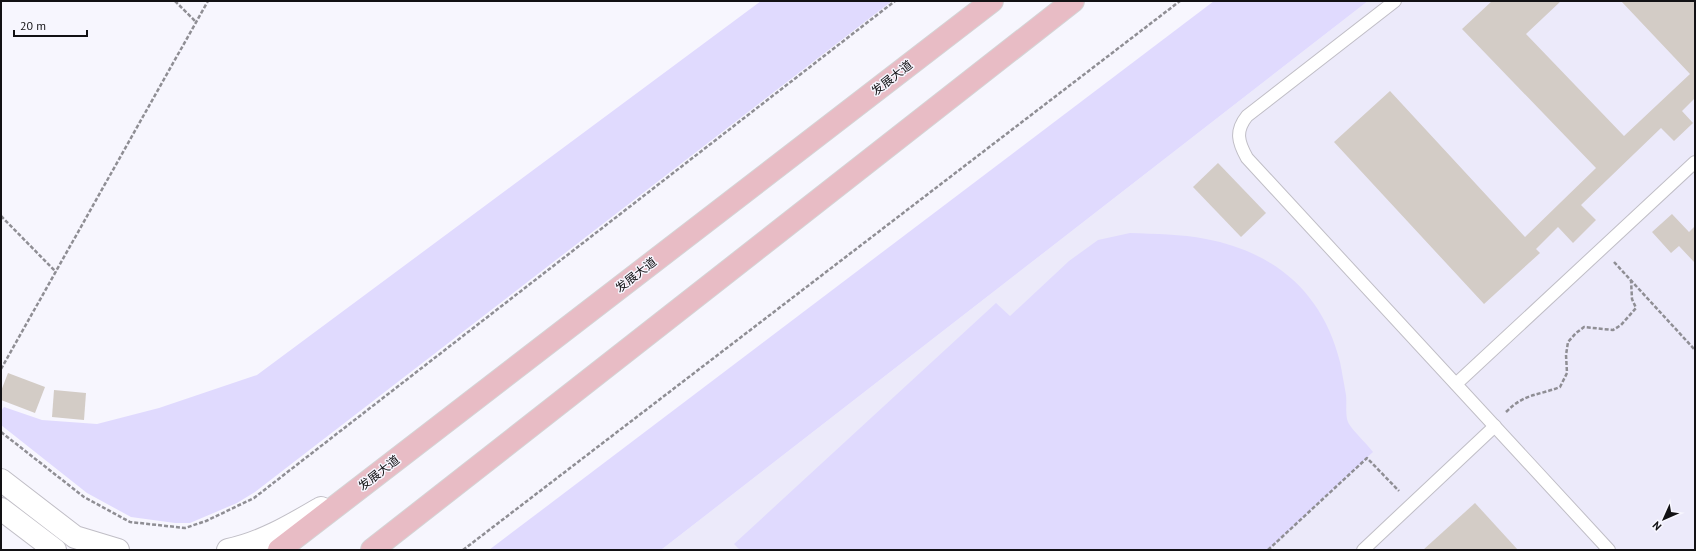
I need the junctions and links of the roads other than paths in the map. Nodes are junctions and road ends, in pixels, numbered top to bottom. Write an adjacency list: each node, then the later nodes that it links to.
1 (992, 1): 7 (main road, 发展大道)
2 (1073, 1): 10 (main road)
3 (1395, 1): 5 (lane)
4 (1695, 162): 5 (lane)
5 (1456, 384): 6 (lane)
6 (1494, 426): 17 (lane); 18 (lane)
7 (390, 465): 13 (street); 14 (main road, 发展大道)
8 (1, 480): 12 (street)
9 (1, 509): 11 (street)
10 (416, 515): 15 (main road); 16 (street)
11 (55, 550)
12 (118, 550)
13 (228, 550)
14 (279, 550)
15 (372, 550)
16 (379, 550)
17 (1363, 550)
18 (1609, 550)

